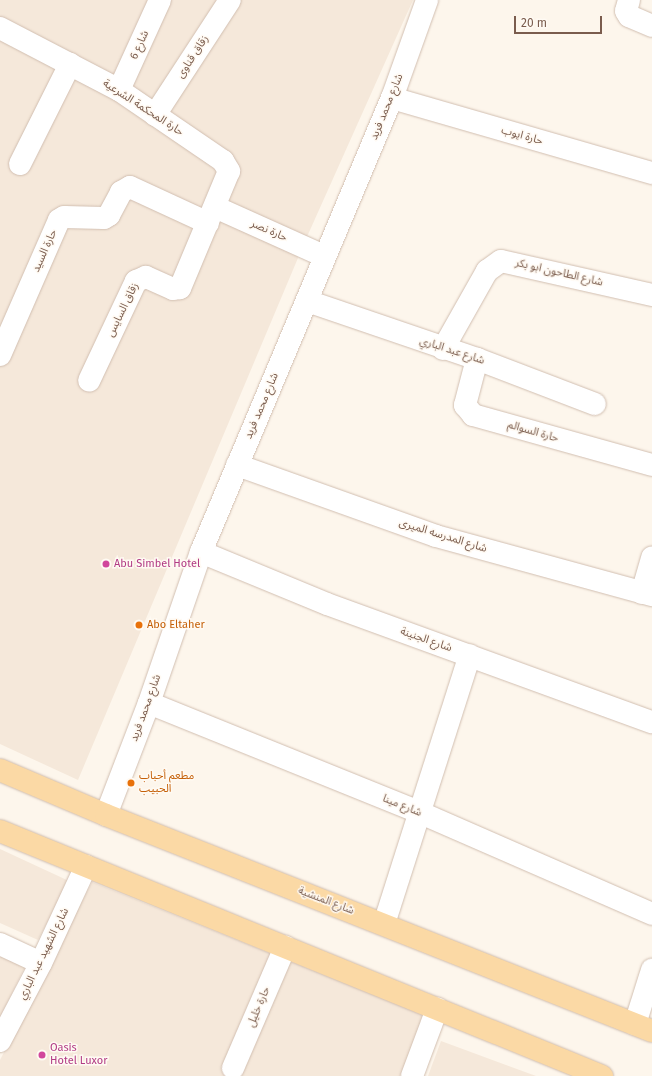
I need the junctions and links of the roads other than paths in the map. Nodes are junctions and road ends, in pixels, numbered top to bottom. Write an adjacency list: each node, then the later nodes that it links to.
1 (160, 0): 8 (street, شارع 6)
2 (230, 0): 10 (street, زقاق قناوى)
3 (427, 0): 9 (street, شارع محمد فريد)
4 (629, 0): 5 (street)
5 (652, 26)
6 (0, 28): 7 (street, حارة المحكمة الشرعية)
7 (70, 64): 8 (street, حارة المحكمة الشرعية); 11 (street)
8 (119, 90): 10 (street, حارة المحكمة الشرعية)
9 (392, 98): 12 (street, حارة ايوب); 14 (street, شارع محمد فريد)
10 (155, 115): 13 (street, حارة المحكمة الشرعية)
11 (20, 164)
12 (652, 173)
13 (211, 215): 14 (street, حارة نصر); 18 (street, حارة السيد); 20 (street, زقاق السايس)
14 (324, 256): 16 (street, شارع محمد فريد)
15 (652, 295): 17 (street, شارع الطاحون ابو بكر)
16 (307, 301): 17 (street, شارع عبد الباري); 22 (street, شارع محمد فريد)
17 (443, 349): 19 (street, شارع عبد الباري)
18 (0, 355)
19 (477, 359): 21 (street, شارع عبد الباري); 23 (street, حارة السوالم)
20 (90, 381)
21 (595, 404)
22 (237, 465): 24 (street, شارع محمد فريد); 26 (street, شارع المدرسه الميرى)
23 (652, 465)
24 (201, 552): 27 (street, شارع الجنينة); 28 (street, شارع محمد فريد)
25 (652, 557): 26 (street)
26 (647, 594)
27 (470, 655): 29 (street, شارع الجنينة); 31 (street)
28 (149, 703): 31 (street, شارع مينا); 32 (street, شارع محمد فريد)
29 (652, 722)
30 (0, 770): 32 (main road, شارع المنشية)
31 (421, 813): 35 (street, شارع مينا); 36 (street)
32 (106, 815): 36 (main road, شارع المنشية)
33 (0, 831): 34 (main road)
34 (86, 866): 38 (main road); 39 (street, شارع الشهيد عبد الباري)
35 (652, 914)
36 (384, 924): 42 (main road, شارع المنشية)
37 (0, 944): 39 (street)
38 (285, 947): 41 (main road); 44 (street, حارة خليل)
39 (41, 963): 43 (street, شارع الشهيد عبد الباري)
40 (652, 970): 42 (street)
41 (437, 1009): 45 (street); 46 (main road)
42 (643, 1028)
43 (0, 1041)
44 (233, 1068)
45 (412, 1076)
46 (602, 1076)

